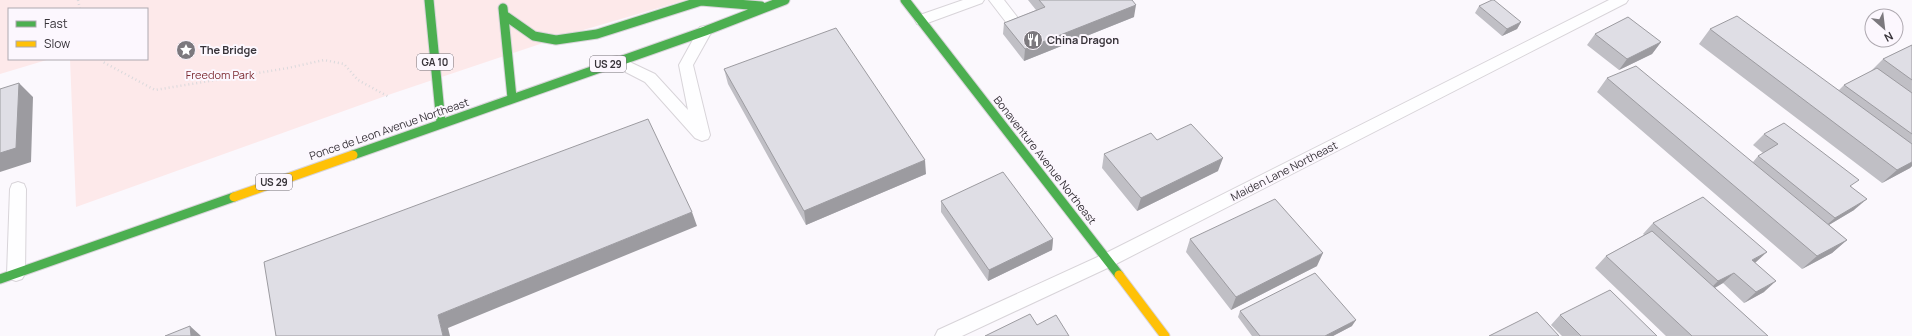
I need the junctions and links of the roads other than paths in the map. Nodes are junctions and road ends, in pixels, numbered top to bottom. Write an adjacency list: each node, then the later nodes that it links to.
1 (429, 0): 15 (main road, GA 10)
2 (503, 0): 9 (main road)
3 (785, 0): 8 (main road, Ponce de Leon Avenue Northeast / US 29)
4 (905, 0): 10 (main road, Bonaventure Avenue Northeast)
5 (977, 0): 10 (lane)
6 (996, 0): 11 (lane)
7 (1620, 0): 17 (lane, Maiden Lane Northeast)
8 (768, 7): 9 (main road); 12 (main road, Ponce de Leon Avenue Northeast / US 29)
9 (504, 15): 14 (main road)
10 (922, 20): 17 (main road, Bonaventure Avenue Northeast)
11 (1014, 22)
12 (705, 31): 13 (main road, Ponce de Leon Avenue Northeast / US 29); 13 (lane)
13 (617, 61): 14 (main road, Ponce de Leon Avenue Northeast / US 29)
14 (512, 98): 15 (main road, Ponce de Leon Avenue Northeast / US 29)
15 (441, 123): 18 (main road, Ponce de Leon Avenue Northeast / US 29)
16 (18, 189): 18 (lane)
17 (1108, 260): 20 (lane, Maiden Lane Northeast); 21 (main road, Bonaventure Avenue Northeast)
18 (16, 274): 19 (main road, Ponce de Leon Avenue Northeast / US 29)
19 (0, 279)
20 (944, 336)
21 (1165, 336)

